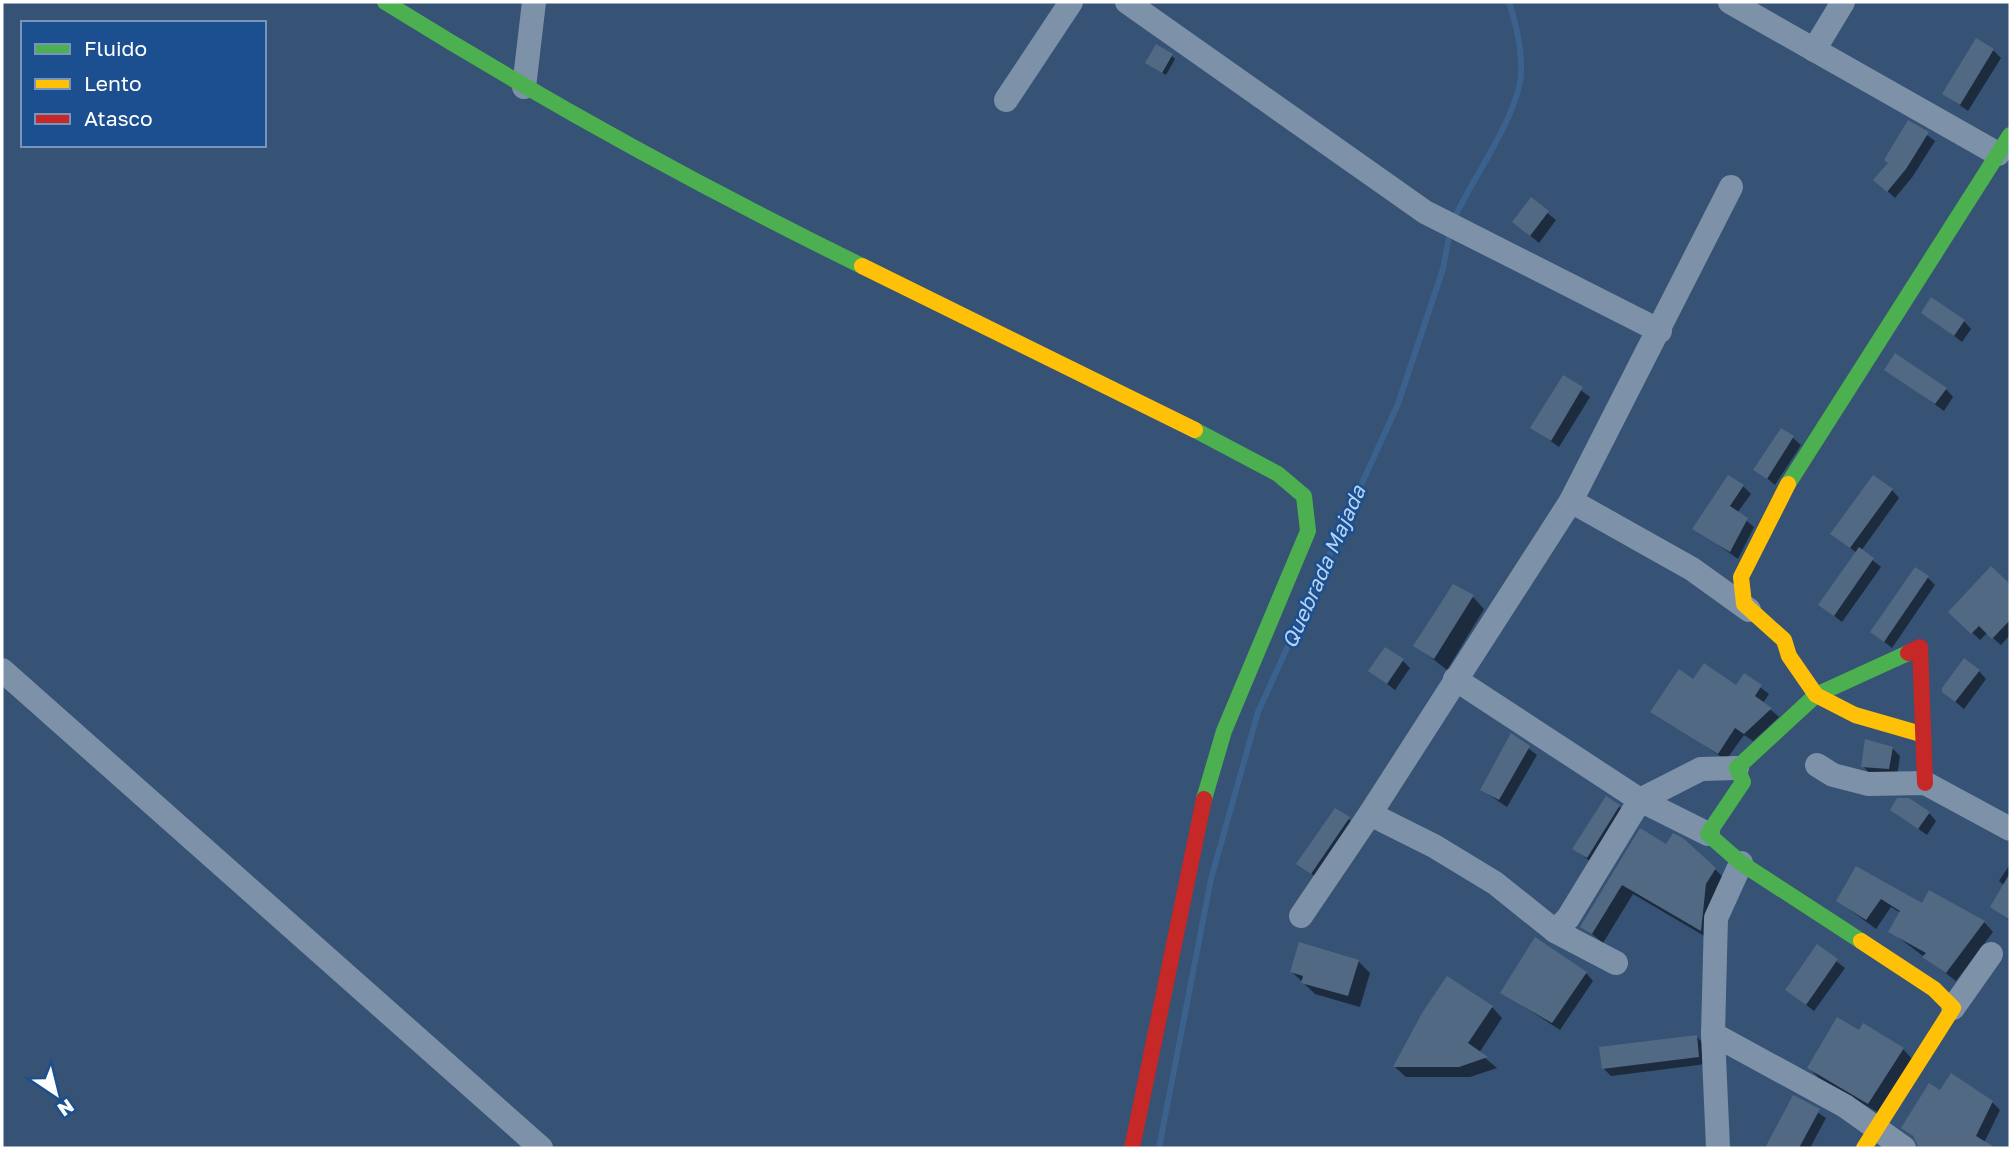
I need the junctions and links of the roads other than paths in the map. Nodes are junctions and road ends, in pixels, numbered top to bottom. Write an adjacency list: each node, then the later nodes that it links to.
1 (385, 2): 8 (street)
2 (534, 2): 8 (street)
3 (1071, 2): 9 (street)
4 (1127, 2): 12 (street)
5 (1730, 2): 7 (street)
6 (1843, 2): 7 (street)
7 (1814, 50): 10 (street)
8 (524, 87): 35 (street)
9 (1006, 100)
10 (2004, 145): 14 (street)
11 (1731, 187): 12 (street)
12 (1660, 331): 13 (street)
13 (1571, 501): 14 (street); 16 (street)
14 (1749, 610): 17 (street)
15 (2, 670): 34 (street)
16 (1455, 679): 22 (street); 23 (street)
17 (1816, 695): 18 (street); 18 (street); 20 (street)
18 (1921, 734): 21 (street)
19 (1817, 765): 21 (street)
20 (1737, 768): 22 (street); 25 (street)
21 (1925, 783): 24 (street)
22 (1640, 800): 25 (street); 28 (street)
23 (1370, 814): 27 (street); 28 (street)
24 (2010, 829)
25 (1707, 834): 26 (street)
26 (1741, 863): 31 (street); 32 (street)
27 (1301, 916)
28 (1555, 931): 30 (street)
29 (1991, 954): 31 (street)
30 (1616, 963)
31 (1953, 1008): 33 (street)
32 (1713, 1034): 33 (street); 36 (street)
33 (1871, 1139): 37 (street)
34 (541, 1148)
35 (1132, 1148)
36 (1718, 1148)
37 (1904, 1148)

